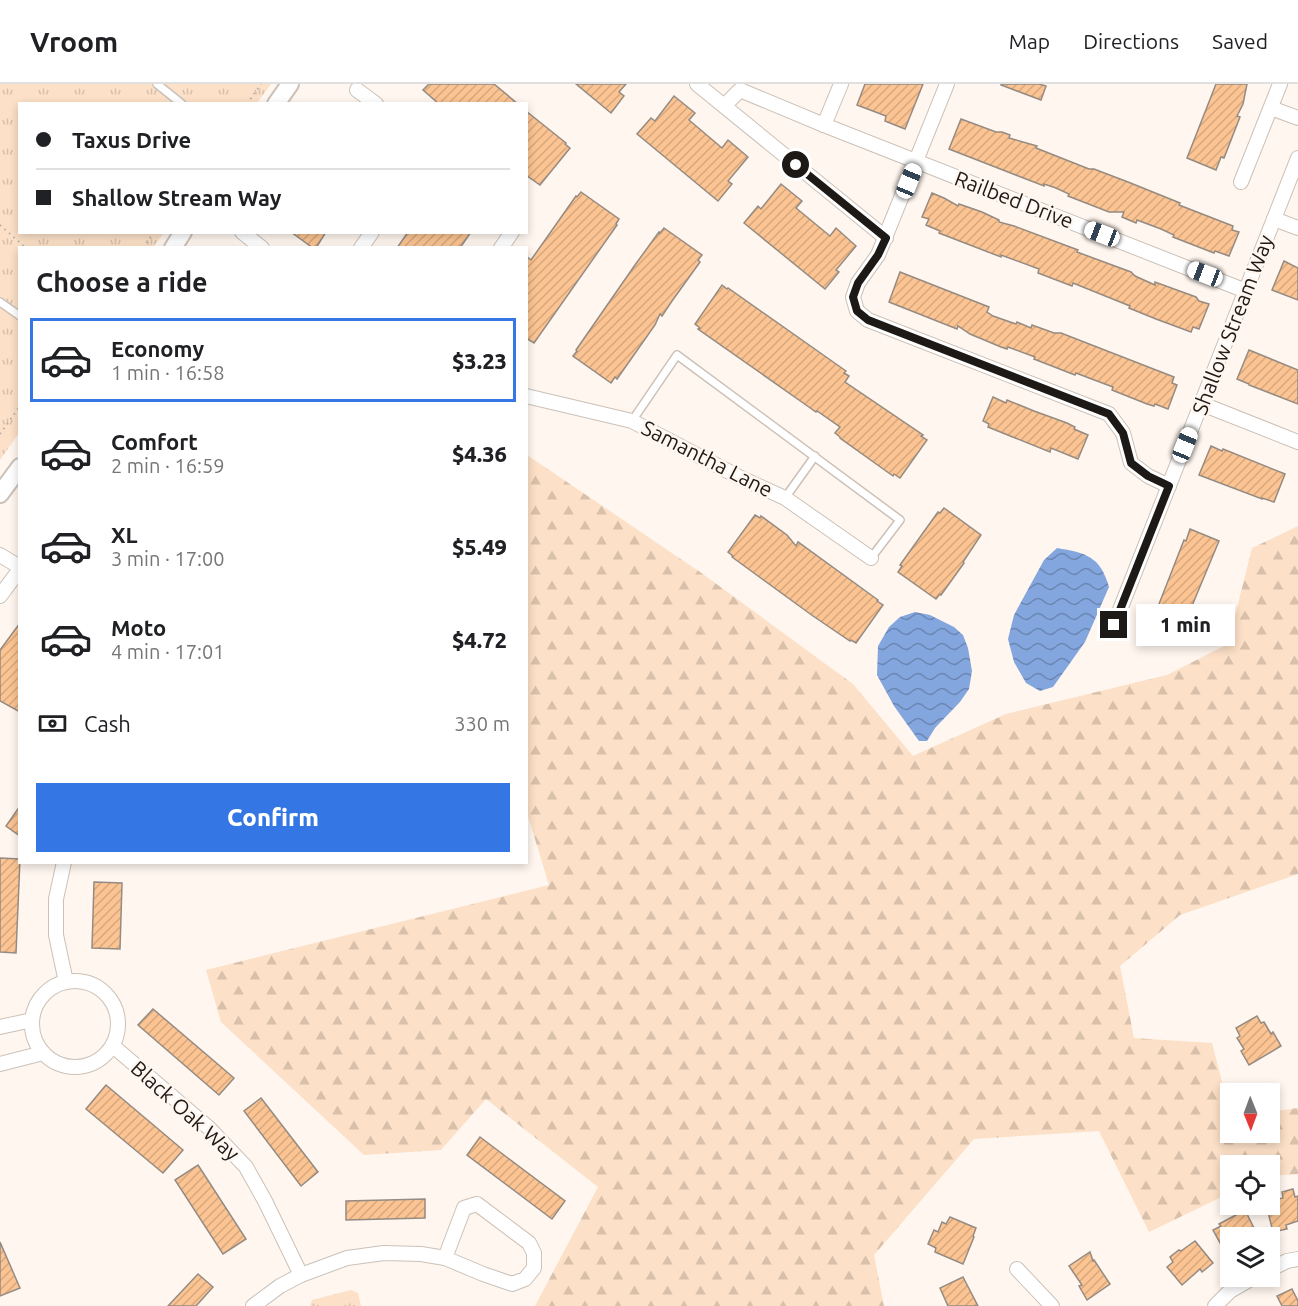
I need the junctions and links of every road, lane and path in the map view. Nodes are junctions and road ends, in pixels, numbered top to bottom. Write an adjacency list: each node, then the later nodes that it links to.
1 (157, 84): 9 (lane)
2 (261, 84): 10 (path)
3 (290, 84): 11 (street)
4 (697, 84): 13 (street)
5 (841, 84): 16 (street)
6 (947, 84): 18 (street)
7 (1280, 84): 14 (street)
8 (357, 90): 12 (street)
9 (180, 102)
10 (248, 102)
11 (277, 102)
12 (373, 102)
13 (724, 106): 16 (street, Railbed Drive); 24 (street)
14 (1270, 108): 15 (street); 19 (street)
15 (1298, 118)
16 (824, 125): 18 (street, Railbed Drive)
17 (1298, 158): 20 (street, Shallow Stream Way)
18 (916, 162): 24 (street); 27 (street, Railbed Drive)
19 (1241, 182)
20 (1274, 219): 22 (street); 27 (street, Shallow Stream Way)
21 (0, 225): 25 (path)
22 (1298, 228)
23 (244, 234): 26 (street)
24 (886, 238): 38 (street)
25 (24, 246)
26 (260, 246)
27 (1246, 291): 31 (street, Shallow Stream Way)
28 (0, 302): 29 (lane)
29 (18, 315)
30 (528, 396): 33 (street, Samantha Lane)
31 (1202, 404): 35 (street); 38 (street, Shallow Stream Way)
32 (18, 409): 34 (path)
33 (632, 421): 36 (lane); 40 (street, Samantha Lane)
34 (0, 434)
35 (1298, 442)
36 (815, 456): 40 (lane); 42 (lane)
37 (18, 470): 39 (street)
38 (1169, 486): 46 (street, Shallow Stream Way)
39 (0, 494)
40 (785, 498): 42 (street, Samantha Lane)
41 (0, 555): 43 (street)
42 (871, 558)
43 (18, 567)
44 (18, 571): 45 (street)
45 (0, 596)
46 (1114, 625)
47 (64, 864): 48 (street)
48 (66, 982): 49 (street); 51 (street)
49 (32, 1020): 50 (street); 52 (street)
50 (0, 1027)
51 (112, 1046): 52 (street); 58 (street, Black Oak Way)
52 (43, 1053): 53 (street)
53 (0, 1064)
54 (445, 1258): 54 (street); 58 (street)
55 (1298, 1259): 56 (street)
56 (1280, 1264)
57 (1017, 1269): 61 (street)
58 (301, 1275): 60 (street)
59 (1237, 1287): 62 (street)
60 (253, 1306)
61 (1052, 1306)
62 (1215, 1306)

